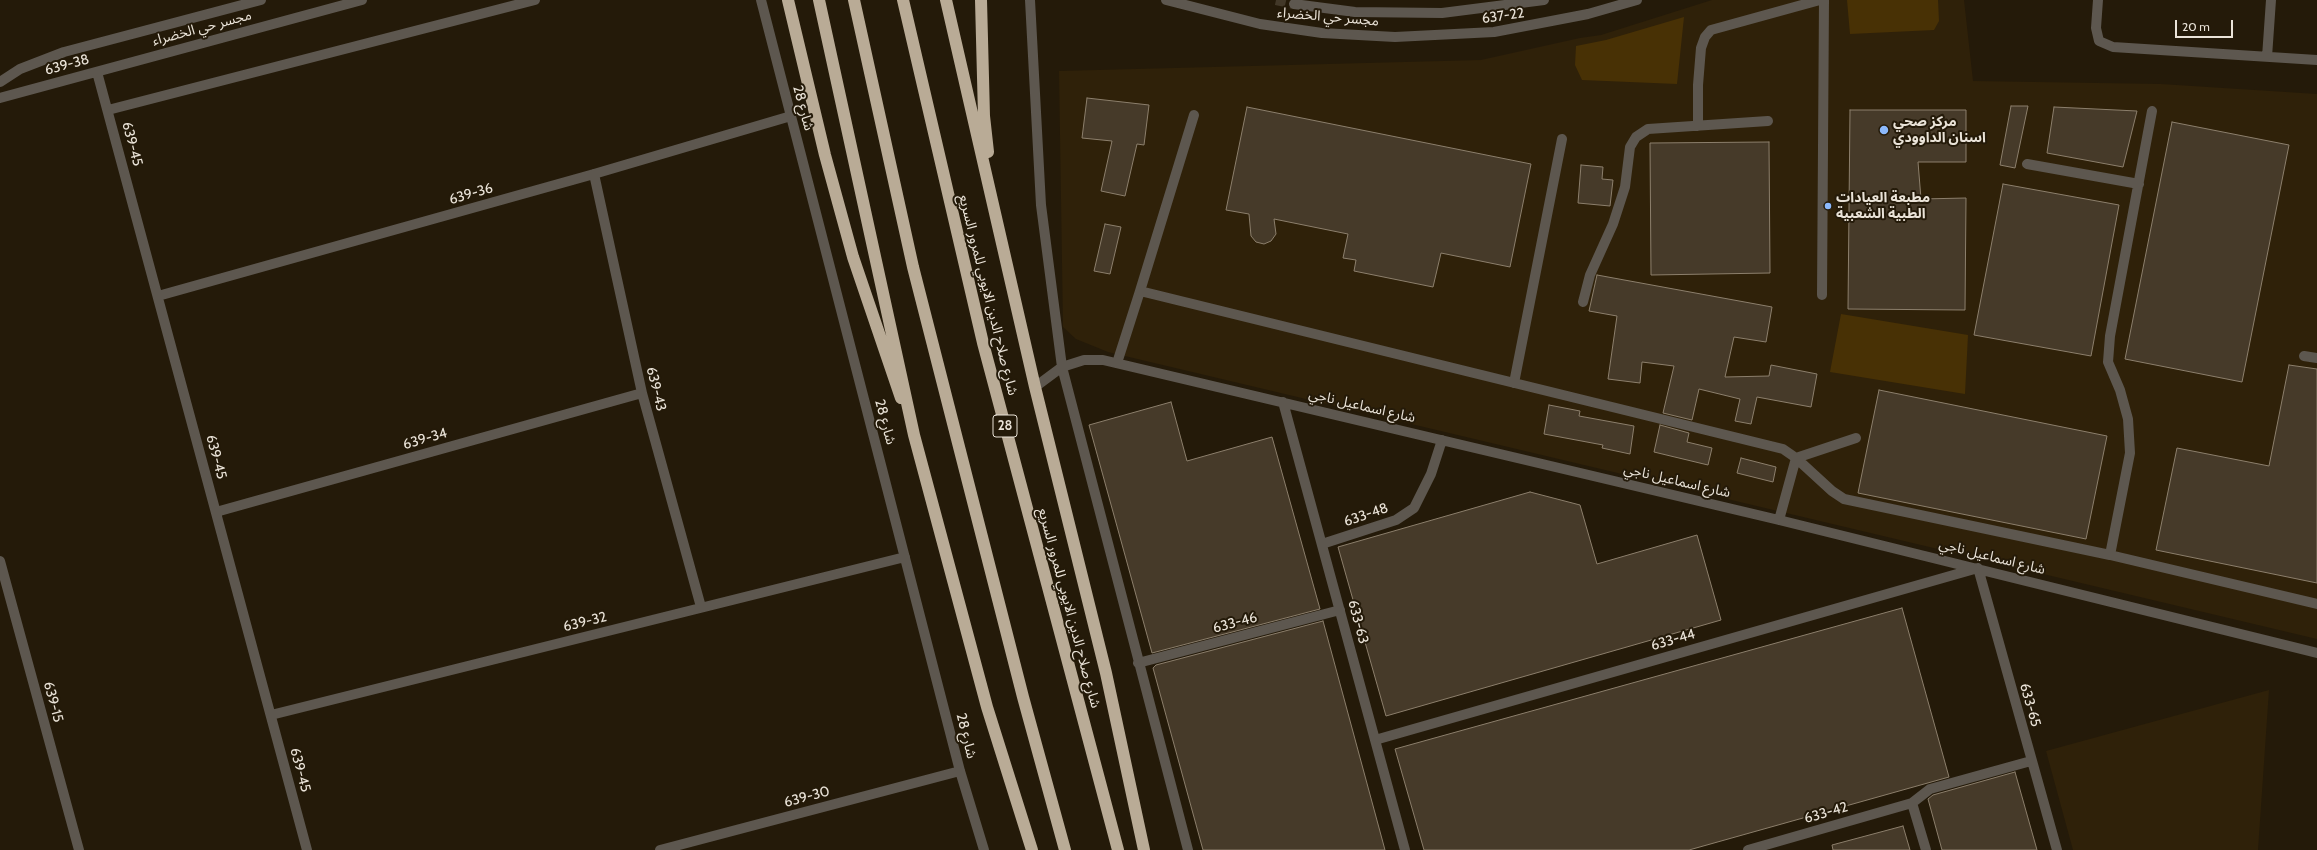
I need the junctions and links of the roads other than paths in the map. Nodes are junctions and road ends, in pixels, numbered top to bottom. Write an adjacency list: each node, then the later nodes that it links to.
1 (261, 0): 26 (street)
2 (362, 0): 23 (street, مجسر حي الخضراء)
3 (535, 0): 19 (street)
4 (761, 0): 31 (street, شارع 28)
5 (788, 0): 51 (highway)
6 (819, 0): 51 (highway)
7 (854, 0): 77 (highway)
8 (903, 0): 78 (highway, شارع صلاح الدين الايوبي للمرور السريع / 28)
9 (946, 0): 38 (highway)
10 (981, 0): 38 (highway)
11 (1030, 0): 46 (street)
12 (1166, 0): 21 (street, مجسر حي الخضراء)
13 (1544, 0): 20 (street)
14 (1637, 0): 21 (street, 637-22)
15 (1820, 0): 33 (street)
16 (1824, 0): 40 (street)
17 (2098, 0): 22 (street)
18 (2270, 0): 22 (street)
19 (506, 4): 28 (street)
20 (1294, 4)
21 (1442, 36)
22 (2267, 57): 24 (street)
23 (142, 59): 25 (street, 639-38)
24 (2317, 60)
25 (97, 72): 27 (street, 639-38); 28 (street, 639-45)
26 (0, 82)
27 (0, 98)
28 (108, 110): 41 (street, 639-45)
29 (2152, 111): 37 (street)
30 (1194, 115): 39 (street)
31 (791, 116): 36 (street, 639-36); 59 (street, شارع 28)
32 (1768, 122): 33 (street)
33 (1698, 126): 42 (street)
34 (1562, 139): 47 (street)
35 (2027, 164): 37 (street)
36 (594, 174): 41 (street, 639-36); 49 (street, 639-43)
37 (2139, 184): 58 (street)
38 (993, 203): 48 (highway)
39 (1140, 291): 45 (street); 47 (street)
40 (1822, 295)
41 (158, 296): 55 (street, 639-45)
42 (1583, 302)
43 (2304, 356): 44 (street)
44 (2317, 358)
45 (1117, 363): 46 (street, شارع اسماعيل ناجي); 50 (street, شارع اسماعيل ناجي)
46 (1062, 366): 48 (street, شارع اسماعيل ناجي); 66 (street)
47 (1514, 383): 54 (street)
48 (1035, 387): 79 (highway)
49 (642, 393): 55 (street, 639-34); 63 (street, 639-43)
50 (1283, 402): 53 (street, شارع اسماعيل ناجي); 57 (street, 633-63)
51 (914, 435): 76 (highway)
52 (1856, 438): 54 (street)
53 (1442, 440): 56 (street, شارع اسماعيل ناجي); 57 (street, 633-48)
54 (1796, 458): 56 (street); 58 (street)
55 (216, 512): 67 (street, 639-45)
56 (1779, 520): 61 (street, شارع اسماعيل ناجي)
57 (1322, 544): 64 (street, 633-63)
58 (2110, 555): 62 (street)
59 (905, 557): 63 (street, 639-32); 70 (street, شارع 28)
60 (0, 561): 72 (street, 639-15)
61 (1978, 568): 65 (street, شارع اسماعيل ناجي); 68 (street, 633-44); 69 (street, 633-65)
62 (2317, 604)
63 (702, 607): 67 (street, 639-32)
64 (1340, 610): 66 (street, 633-46); 68 (street, 633-63)
65 (2317, 653)
66 (1138, 663): 80 (street)
67 (271, 715): 73 (street, 639-45)
68 (1375, 740): 81 (street, 633-63)
69 (2031, 761): 71 (street, 633-42); 84 (street, 633-65)
70 (960, 771): 74 (street, 639-30); 75 (street, شارع 28)
71 (1912, 803): 82 (street, 633-42); 83 (street)
72 (79, 850)
73 (308, 850)
74 (660, 850)
75 (984, 850)
76 (1032, 850)
77 (1065, 850)
78 (1118, 850)
79 (1144, 850)
80 (1188, 850)
81 (1405, 850)
82 (1748, 850)
83 (1926, 850)
84 (2056, 850)

